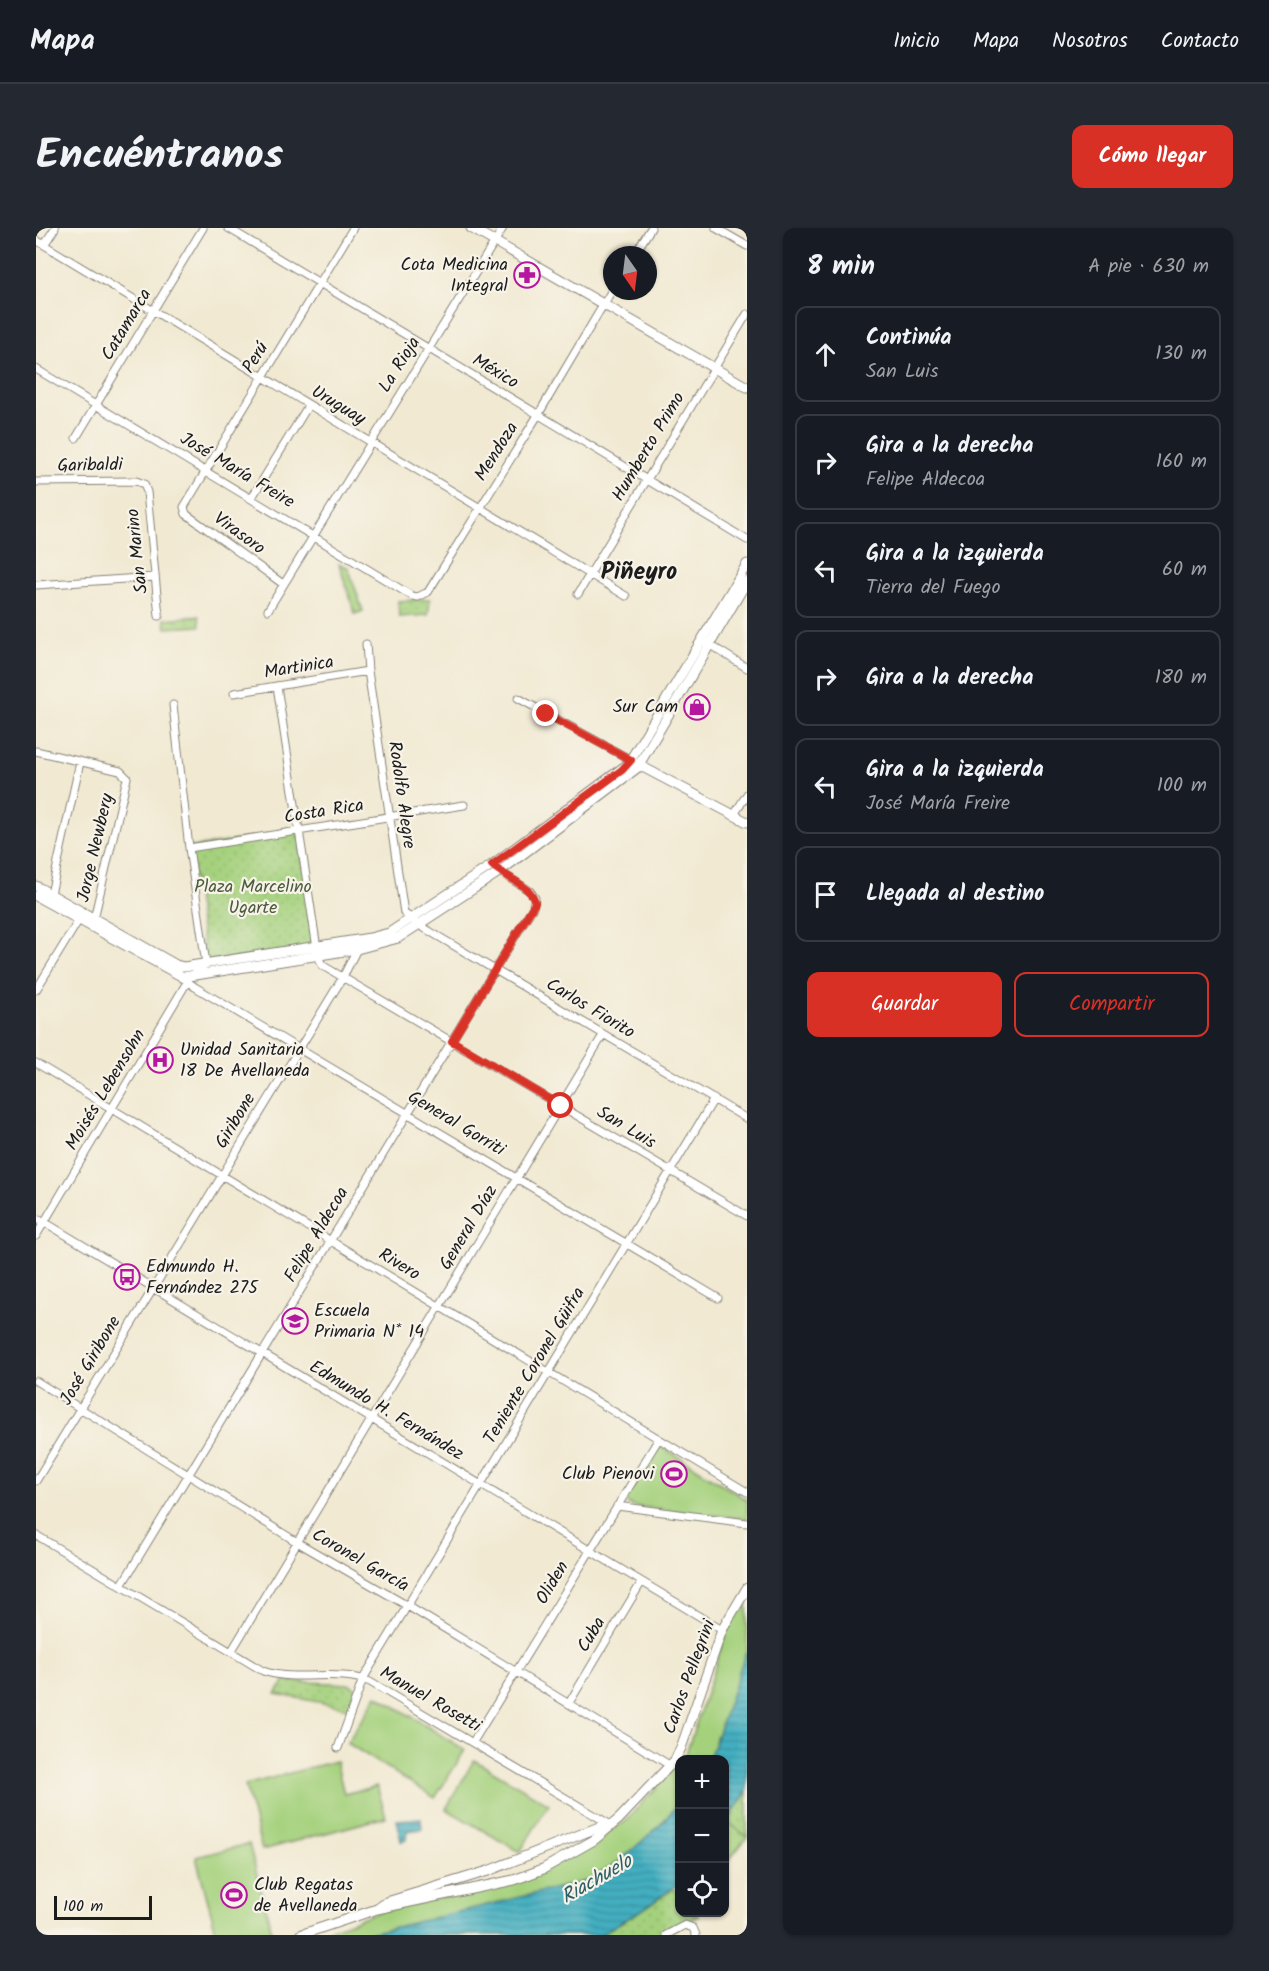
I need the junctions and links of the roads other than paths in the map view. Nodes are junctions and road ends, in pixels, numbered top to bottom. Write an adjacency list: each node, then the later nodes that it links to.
1 (55, 228): 11 (street)
2 (203, 228): 17 (street, Catamarca)
3 (228, 228): 14 (street, México)
4 (353, 228): 14 (street, Perú)
5 (471, 228): 10 (main road)
6 (503, 228): 10 (street, La Rioja)
7 (651, 228): 12 (street)
8 (716, 228): 13 (street)
9 (36, 240): 11 (street, Uruguay)
10 (495, 242): 16 (main road); 19 (street, La Rioja)
11 (44, 245): 17 (street, Uruguay)
12 (640, 246)
13 (747, 246)
14 (320, 284): 19 (street, México); 22 (street, Perú)
15 (606, 300): 16 (street, Mendoza)
16 (603, 304): 20 (main road); 26 (street, Mendoza)
17 (153, 310): 22 (street, Uruguay); 24 (street, Catamarca)
18 (747, 314): 20 (street, Humberto Primo)
19 (428, 349): 26 (street, México); 28 (street, La Rioja)
20 (714, 368): 23 (main road); 31 (street, Humberto Primo)
21 (36, 369): 24 (street, José María Freire)
22 (262, 377): 25 (street, Uruguay); 29 (street, Perú)
23 (747, 387)
24 (96, 405): 27 (street, Catamarca); 29 (street, José María Freire)
25 (308, 406): 28 (street, Uruguay); 33 (street)
26 (538, 415): 31 (street, México); 35 (street, Mendoza)
27 (76, 438)
28 (370, 442): 35 (street, Uruguay); 36 (street, La Rioja)
29 (205, 471): 33 (street, José María Freire); 34 (street, Perú)
30 (36, 482): 32 (street, Garibaldi)
31 (646, 482): 37 (street, México); 39 (street, Humberto Primo)
32 (144, 484): 40 (street, San Marino)
33 (251, 499): 36 (street, José María Freire)
34 (185, 504): 42 (street, Virasoro)
35 (479, 509): 39 (street, Uruguay); 45 (street, Mendoza)
36 (313, 537): 42 (street, La Rioja); 45 (street, José María Freire)
37 (747, 540)
38 (747, 564): 49 (main road)
39 (590, 573): 44 (street, Humberto Primo); 46 (street, Uruguay)
40 (155, 577): 43 (street); 48 (street, San Marino)
41 (747, 582): 49 (main road)
42 (283, 584): 47 (street, La Rioja)
43 (36, 585)
44 (578, 594)
45 (423, 595)
46 (626, 596)
47 (268, 610)
48 (159, 616)
49 (706, 643): 51 (street); 59 (main road)
50 (366, 644): 52 (street, Rodolfo Alegre)
51 (747, 668)
52 (368, 671): 53 (street, Martinica); 63 (street, Rodolfo Alegre)
53 (277, 686): 54 (street, Martinica); 65 (street)
54 (234, 693)
55 (518, 698): 59 (street)
56 (173, 705): 66 (street)
57 (36, 751): 58 (street)
58 (80, 762): 69 (street); 73 (street, Jorge Newbery)
59 (635, 763): 62 (main road); 67 (main road)
60 (747, 794): 62 (street)
61 (464, 805): 63 (street, Costa Rica)
62 (734, 815): 64 (main road)
63 (389, 817): 65 (street, Costa Rica); 72 (street, Rodolfo Alegre)
64 (747, 822)
65 (298, 831): 66 (street, Costa Rica); 76 (street)
66 (189, 848): 77 (street)
67 (495, 868): 72 (main road); 78 (street, Felipe Aldecoa)
68 (36, 886): 69 (main road)
69 (51, 894): 71 (main road)
70 (36, 896): 71 (main road)
71 (81, 916): 73 (main road); 81 (street)
72 (415, 922): 74 (main road); 75 (main road); 78 (street, Carlos Fiorito)
73 (93, 923): 77 (main road); 80 (main road)
74 (362, 939): 75 (street, Giribone); 76 (main road)
75 (357, 949): 76 (main road); 79 (street, Giribone)
76 (317, 950): 77 (main road); 79 (street, San Luis); 80 (main road)
77 (206, 964): 80 (street, Moisés Lebensohn)
78 (494, 969): 82 (street, Carlos Fiorito); 83 (street, Felipe Aldecoa)
79 (343, 977): 83 (street, San Luis); 84 (street, Giribone)
80 (186, 978): 84 (street, General Gorriti); 88 (street, Moisés Lebensohn)
81 (36, 990)
82 (603, 1035): 86 (street, Carlos Fiorito); 87 (street, General Díaz)
83 (452, 1041): 87 (street, San Luis); 89 (street, Felipe Aldecoa)
84 (298, 1048): 89 (street, General Gorriti); 92 (street, Giribone)
85 (36, 1062): 88 (street, Rivero)
86 (714, 1099): 90 (street, Carlos Fiorito); 91 (street, Teniente Coronel Güifra)
87 (561, 1106): 91 (street, San Luis); 93 (street, General Díaz)
88 (113, 1109): 92 (street, Rivero); 96 (street, Moisés Lebensohn)
89 (407, 1112): 93 (street, General Gorriti); 98 (street, Felipe Aldecoa)
90 (747, 1119)
91 (671, 1172): 94 (street, San Luis); 99 (street, Teniente Coronel Güifra)
92 (221, 1175): 98 (street, Rivero); 100 (street, Giribone)
93 (517, 1178): 99 (street, General Gorriti); 102 (street, General Díaz)
94 (747, 1215)
95 (36, 1217): 96 (street, Edmundo H. Fernández)
96 (44, 1222): 97 (street, Moisés Lebensohn); 100 (street, Edmundo H. Fernández)
97 (36, 1236)
98 (331, 1242): 102 (street, Rivero); 103 (street, Felipe Aldecoa)
99 (626, 1244): 101 (street, General Gorriti); 104 (street, Teniente Coronel Güifra)
100 (153, 1287): 103 (street, Edmundo H. Fernández); 106 (street, José Giribone)
101 (718, 1298)
102 (440, 1307): 104 (street, Rivero); 107 (street, General Díaz)
103 (262, 1354): 107 (street, Edmundo H. Fernández); 109 (street, Felipe Aldecoa)
104 (547, 1372): 108 (street, Rivero); 111 (street, Teniente Coronel Güifra)
105 (36, 1381): 106 (street, Coronel García)
106 (81, 1408): 109 (street, Coronel García); 110 (street, José Giribone)
107 (371, 1420): 111 (street, Edmundo H. Fernández); 116 (street, General Díaz)
108 (658, 1440): 112 (street, Rivero); 113 (street, Oliden)
109 (189, 1474): 116 (street, Coronel García); 119 (street, Felipe Aldecoa)
110 (36, 1481)
111 (481, 1486): 117 (street, Edmundo H. Fernández); 121 (street, Teniente Coronel Güifra)
112 (747, 1492)
113 (617, 1506): 114 (street); 117 (street, Oliden)
114 (747, 1523)
115 (36, 1535): 119 (street, Manuel Rosetti)
116 (297, 1542): 121 (street, Coronel García); 123 (street, General Díaz)
117 (589, 1551): 118 (street, Edmundo H. Fernández); 124 (street, Oliden)
118 (641, 1582): 122 (street, Edmundo H. Fernández); 126 (street, Cuba)
119 (121, 1587): 123 (street, Manuel Rosetti)
120 (747, 1588): 122 (main road, Carlos Pellegrini)
121 (406, 1605): 124 (street, Coronel García); 125 (street, Teniente Coronel Güifra)
122 (722, 1630): 129 (main road, Carlos Pellegrini)
123 (231, 1652): 125 (street, Manuel Rosetti)
124 (517, 1672): 126 (street, Coronel García); 127 (street, Oliden)
125 (363, 1679): 127 (street, Manuel Rosetti); 128 (street, Teniente Coronel Güifra)
126 (569, 1703): 129 (street, Coronel García)
127 (473, 1742): 130 (street, Manuel Rosetti)
128 (338, 1748)
129 (670, 1766): 130 (main road, Carlos Pellegrini)
130 (610, 1825): 131 (main road, Carlos Pellegrini); 131 (main road, Carlos Pellegrini)
131 (377, 1909): 133 (main road, Carlos Pellegrini)
132 (695, 1934): 134 (street)
133 (300, 1935)
134 (666, 1935)

